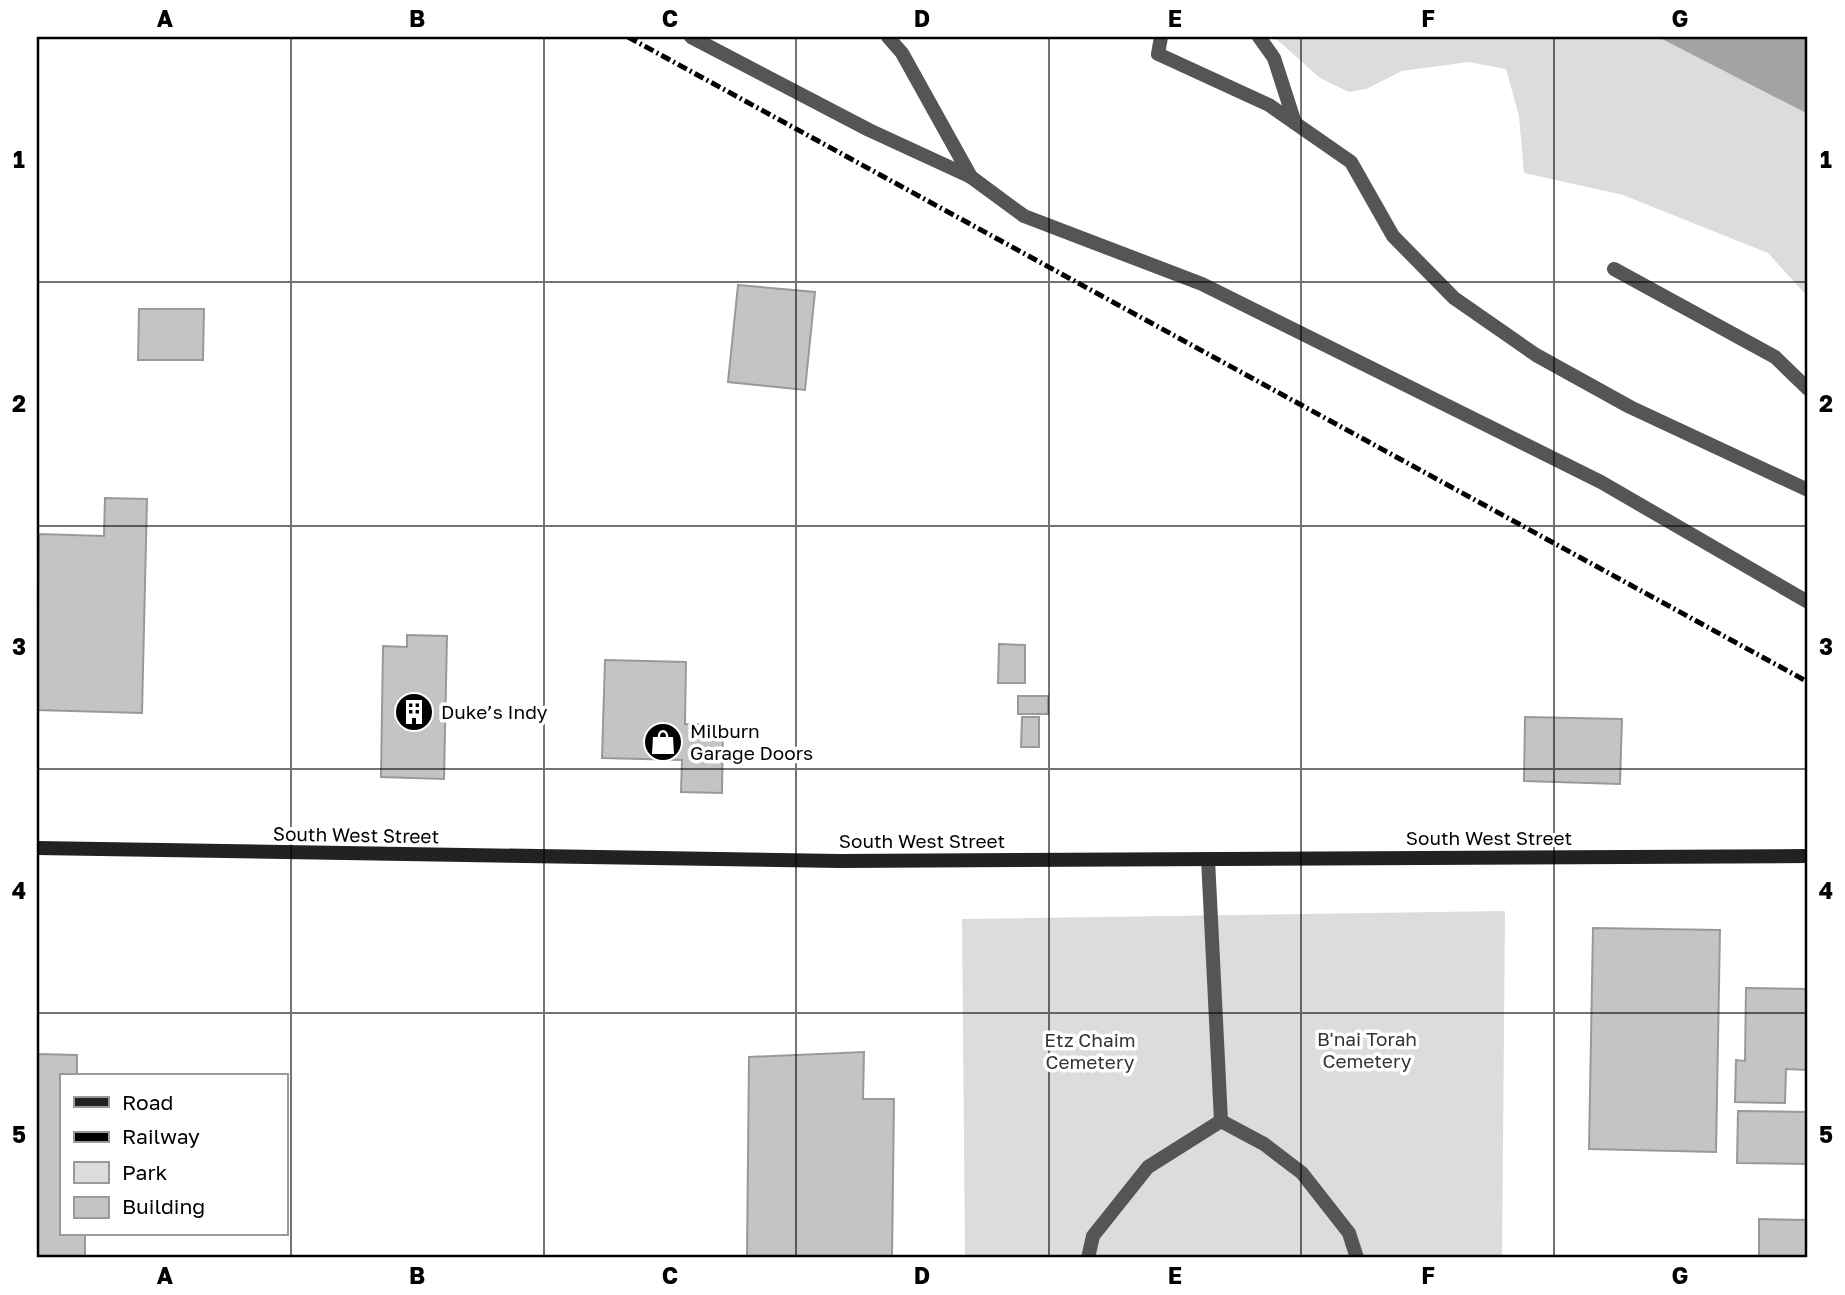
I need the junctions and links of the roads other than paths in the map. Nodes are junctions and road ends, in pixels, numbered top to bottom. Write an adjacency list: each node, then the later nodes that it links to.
1 (691, 37): 6 (lane)
2 (888, 37): 6 (lane)
3 (1161, 37): 5 (lane)
4 (1259, 37): 5 (lane)
5 (1296, 123): 9 (lane)
6 (971, 177): 10 (lane)
7 (1614, 269): 8 (lane)
8 (1808, 389)
9 (1808, 490)
10 (1808, 602)
11 (37, 848): 13 (main road, South West Street)
12 (1808, 856): 13 (main road, South West Street)
13 (1208, 859): 14 (lane)
14 (1221, 1121): 15 (lane); 16 (lane)
15 (1088, 1258)
16 (1357, 1258)

